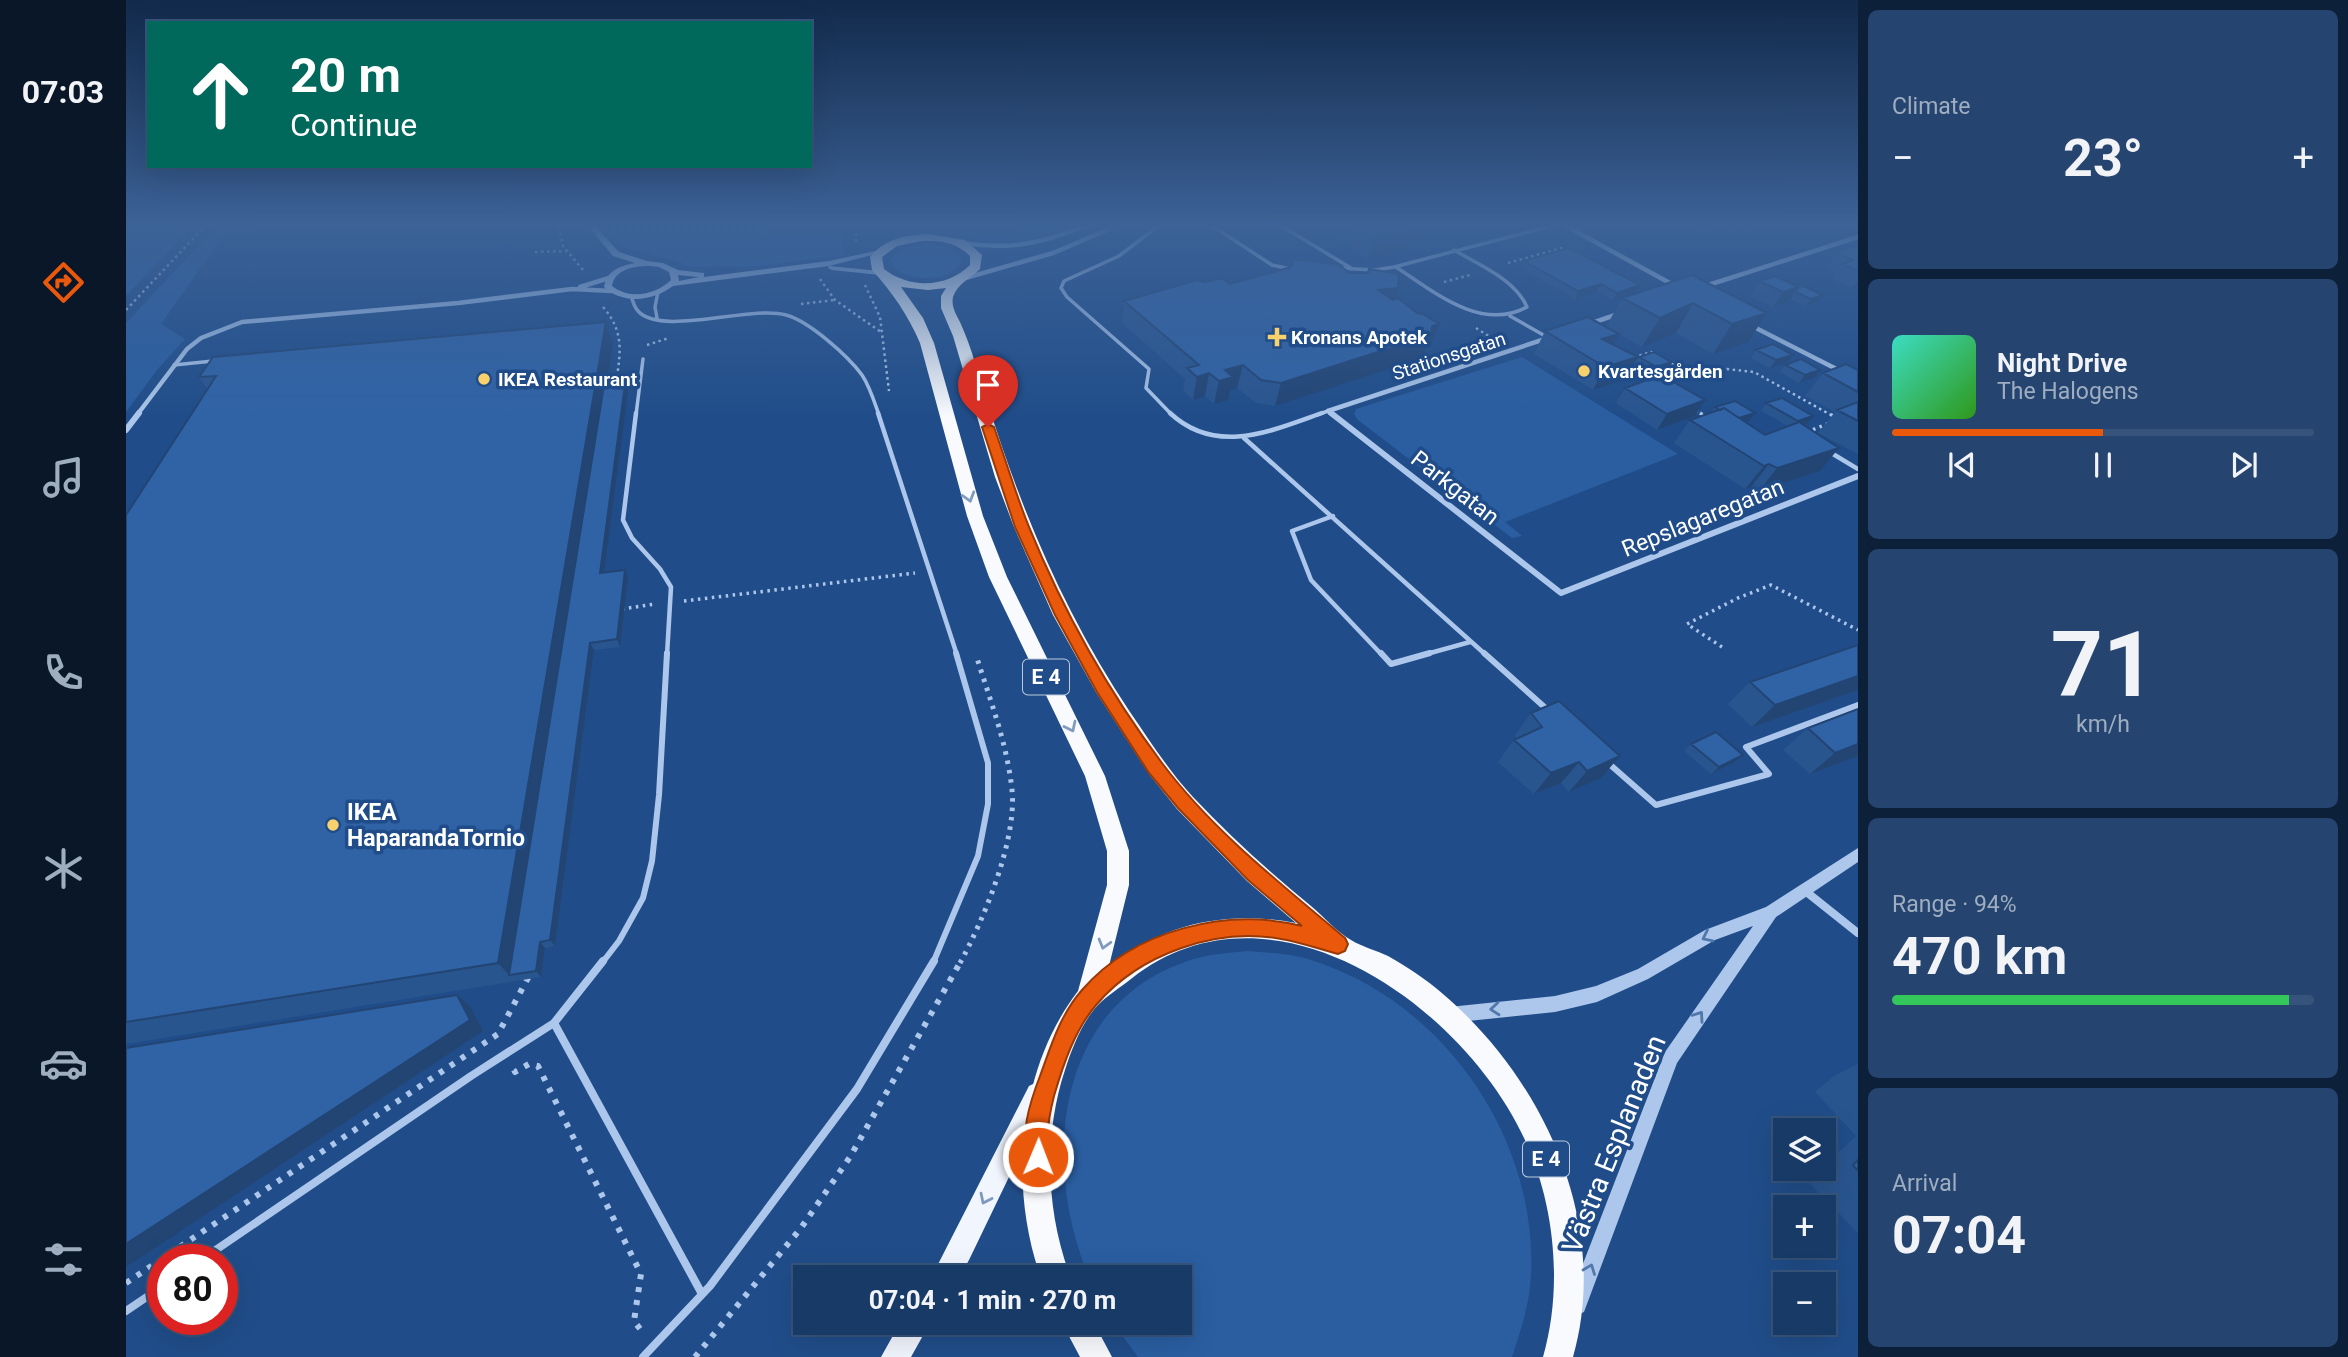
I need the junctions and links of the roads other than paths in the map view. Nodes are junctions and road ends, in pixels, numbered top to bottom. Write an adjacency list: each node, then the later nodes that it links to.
1 (561, 290): 23 (street)
2 (590, 290): 10 (street)
3 (661, 290): 11 (street)
4 (895, 290): 42 (highway, E 4, one-way to 42)
5 (950, 290): 41 (highway, E 4)
6 (1063, 290): 27 (lane)
7 (1435, 290): 15 (lane)
8 (1516, 290): 15 (lane)
9 (1683, 290): 13 (street)
10 (612, 292): 12 (street)
11 (658, 292): 12 (street); 16 (lane)
12 (631, 296): 16 (lane)
13 (1674, 296)
14 (1624, 312): 18 (street)
15 (1510, 316): 20 (lane)
16 (657, 318): 49 (lane)
17 (1743, 322): 24 (street)
18 (1586, 325)
19 (1561, 333): 20 (street, Stationsgatan)
20 (1549, 337): 25 (street, Stationsgatan)
21 (643, 359): 44 (lane)
22 (219, 361): 23 (lane)
23 (174, 365): 26 (street)
24 (1858, 380)
25 (1328, 411): 27 (lane); 32 (street, Parkgatan)
26 (126, 430)
27 (1244, 438): 31 (lane)
28 (1824, 448): 29 (lane)
29 (1858, 469)
30 (1858, 476): 32 (street, Repslagaregatan)
31 (1333, 516): 33 (lane); 33 (lane)
32 (1561, 593)
33 (1470, 642): 35 (lane)
34 (1858, 705): 36 (lane)
35 (1553, 714)
36 (1604, 760)
37 (1858, 854): 38 (street, Västra Esplanaden)
38 (1804, 889): 39 (street, Västra Esplanaden); 40 (street)
39 (1771, 912): 43 (street, Västra Esplanaden, one-way to 43); 54 (street, Västra Esplanaden, one-way to 39)
40 (1858, 933)
41 (1338, 944): 42 (highway, E 4); 43 (highway, E 4)
42 (1089, 997): 45 (highway, E 4)
43 (1448, 1015): 54 (highway, E 4)
44 (554, 1024): 46 (lane); 49 (lane)
45 (1059, 1050): 47 (main road, one-way to 47); 48 (highway, E 4)
46 (224, 1244)
47 (952, 1265)
48 (1051, 1265)
49 (702, 1294): 55 (lane)
50 (147, 1297): 51 (lane)
51 (126, 1311)
52 (909, 1335): 56 (main road)
53 (1084, 1335): 57 (highway)
54 (1562, 1345)
55 (643, 1357)
56 (895, 1357)
57 (1097, 1357)

